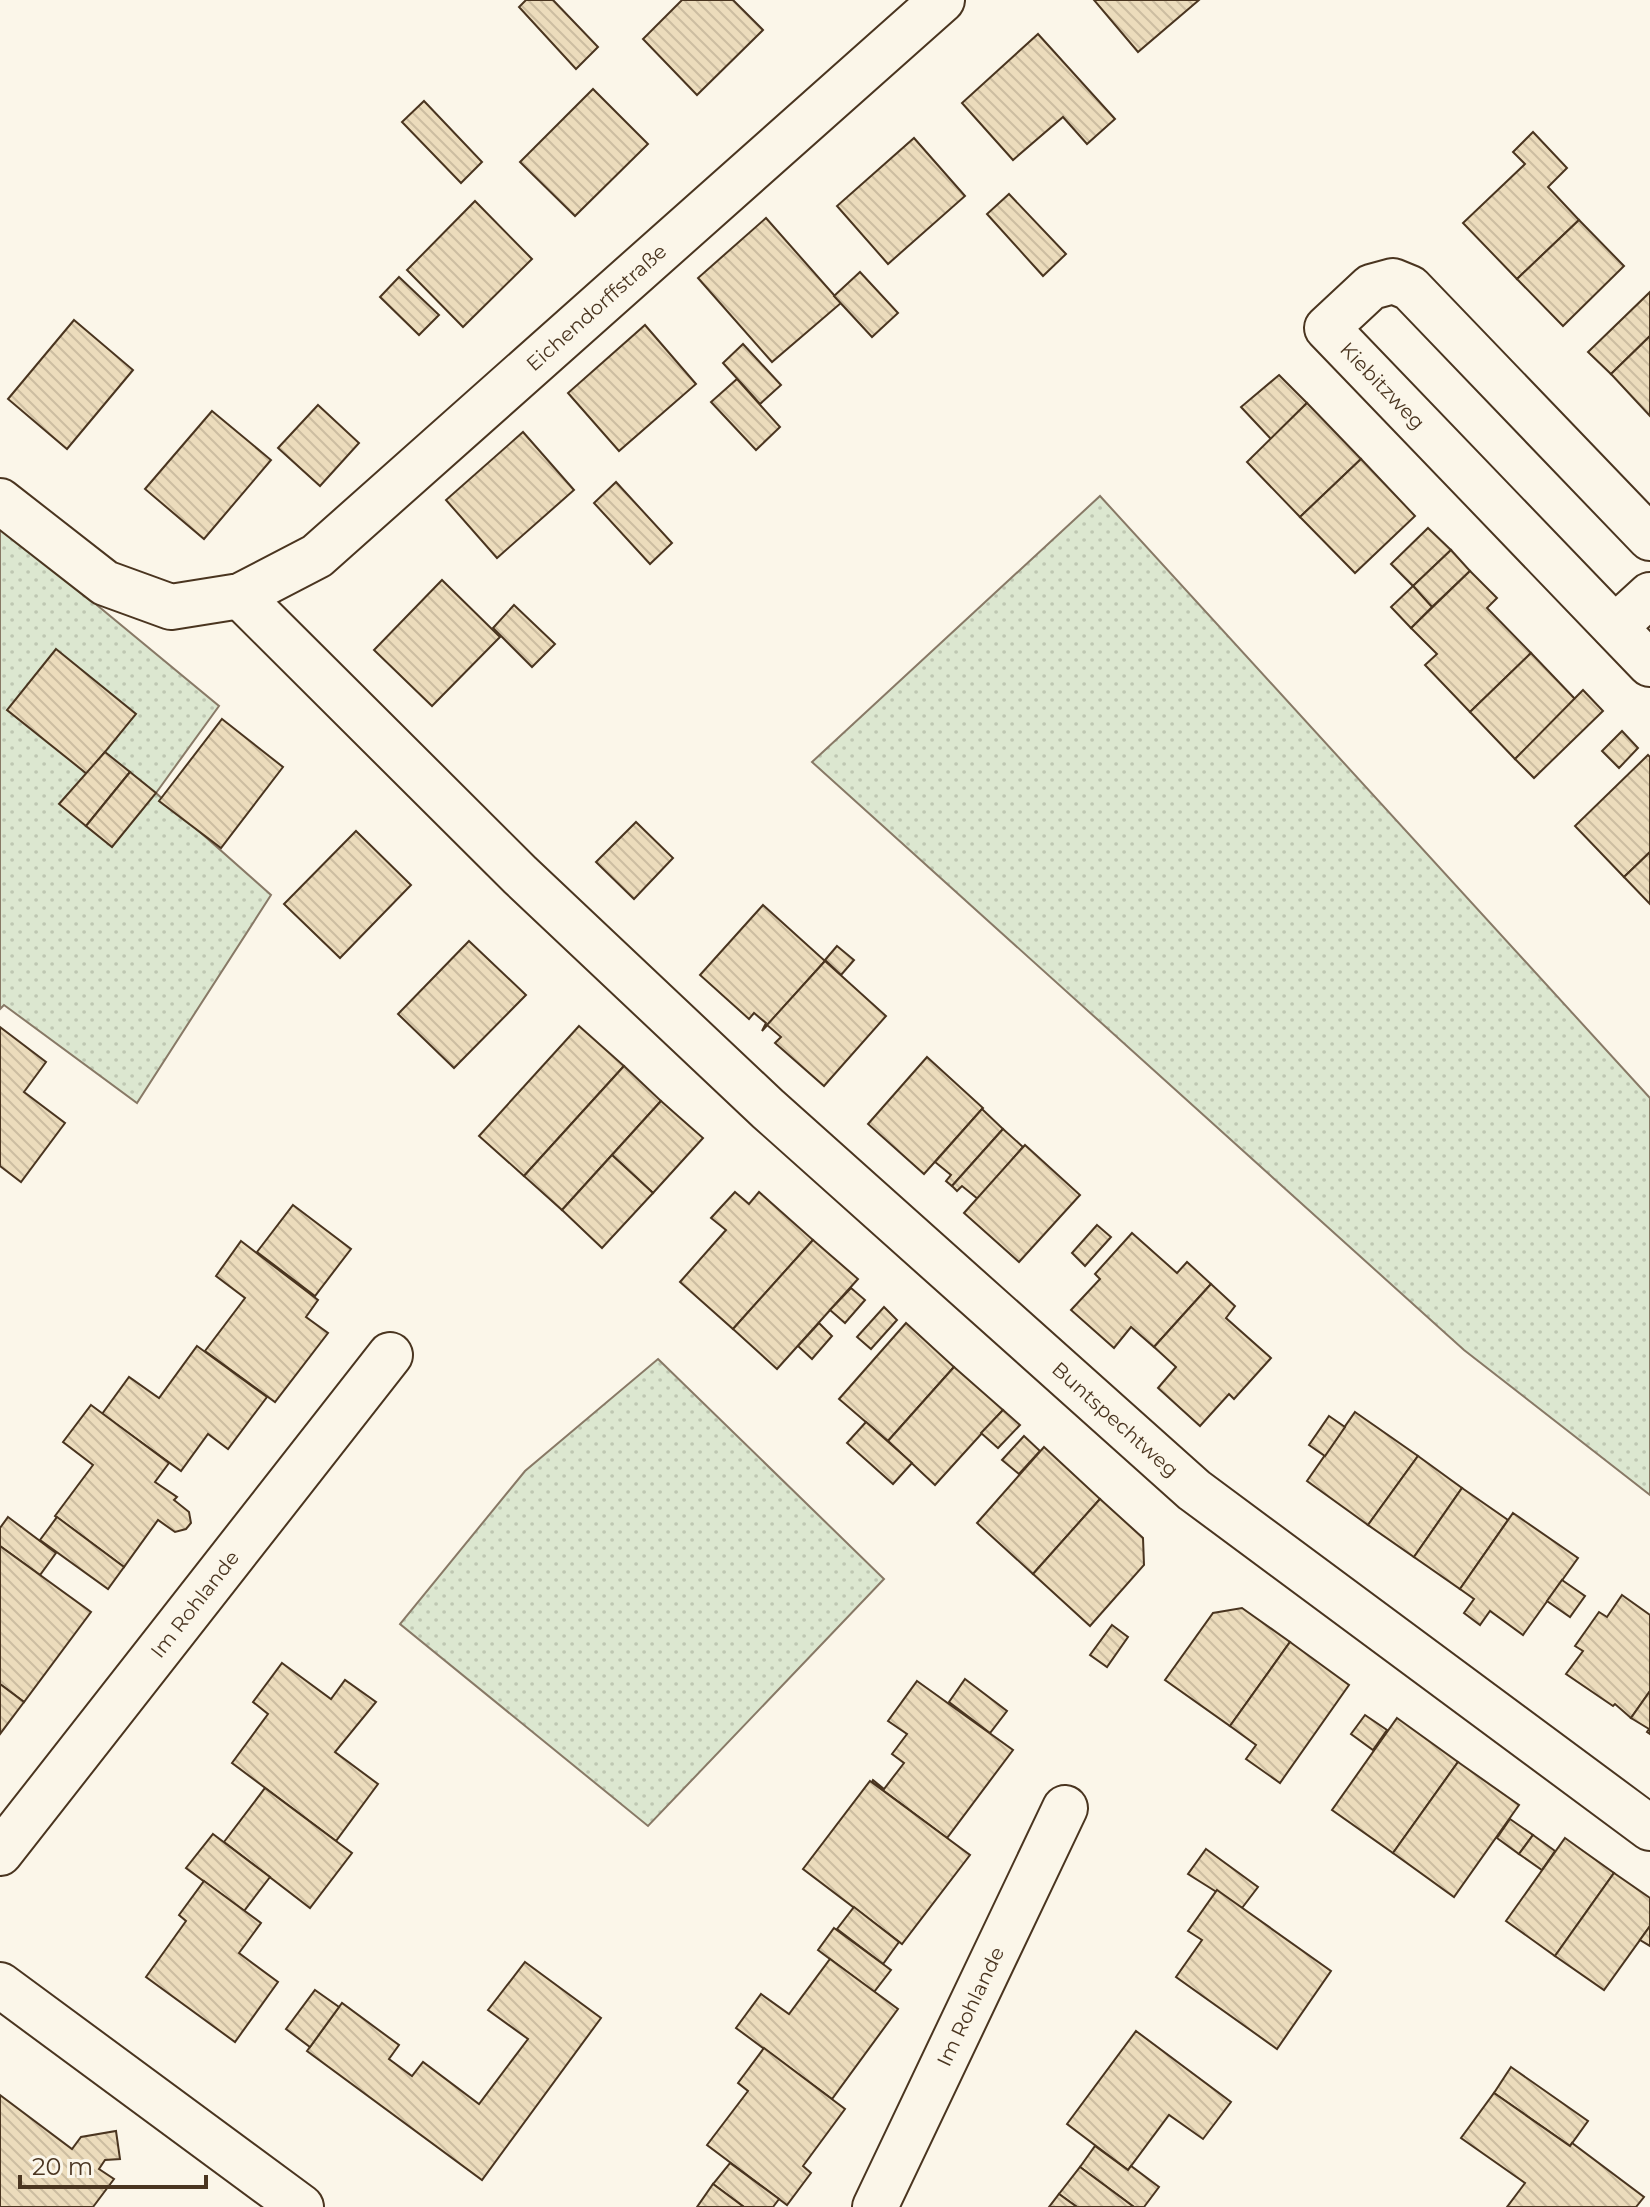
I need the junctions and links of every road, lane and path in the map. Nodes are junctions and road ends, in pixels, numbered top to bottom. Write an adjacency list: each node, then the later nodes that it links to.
1 (942, 0): 5 (street, Eichendorffstraße)
2 (0, 501): 5 (street, Eichendorffstraße)
3 (1650, 538): 6 (street, Kiebitzweg)
4 (1650, 595): 6 (street)
5 (240, 596): 10 (street, Buntspechtweg)
6 (1615, 627): 7 (street, Kiebitzweg)
7 (1650, 664)
8 (390, 1355): 11 (street, Im Rohlande)
9 (1065, 1808): 14 (street, Im Rohlande)
10 (1650, 1828)
11 (0, 1853)
12 (0, 1985): 13 (street)
13 (301, 2207)
14 (875, 2207)

